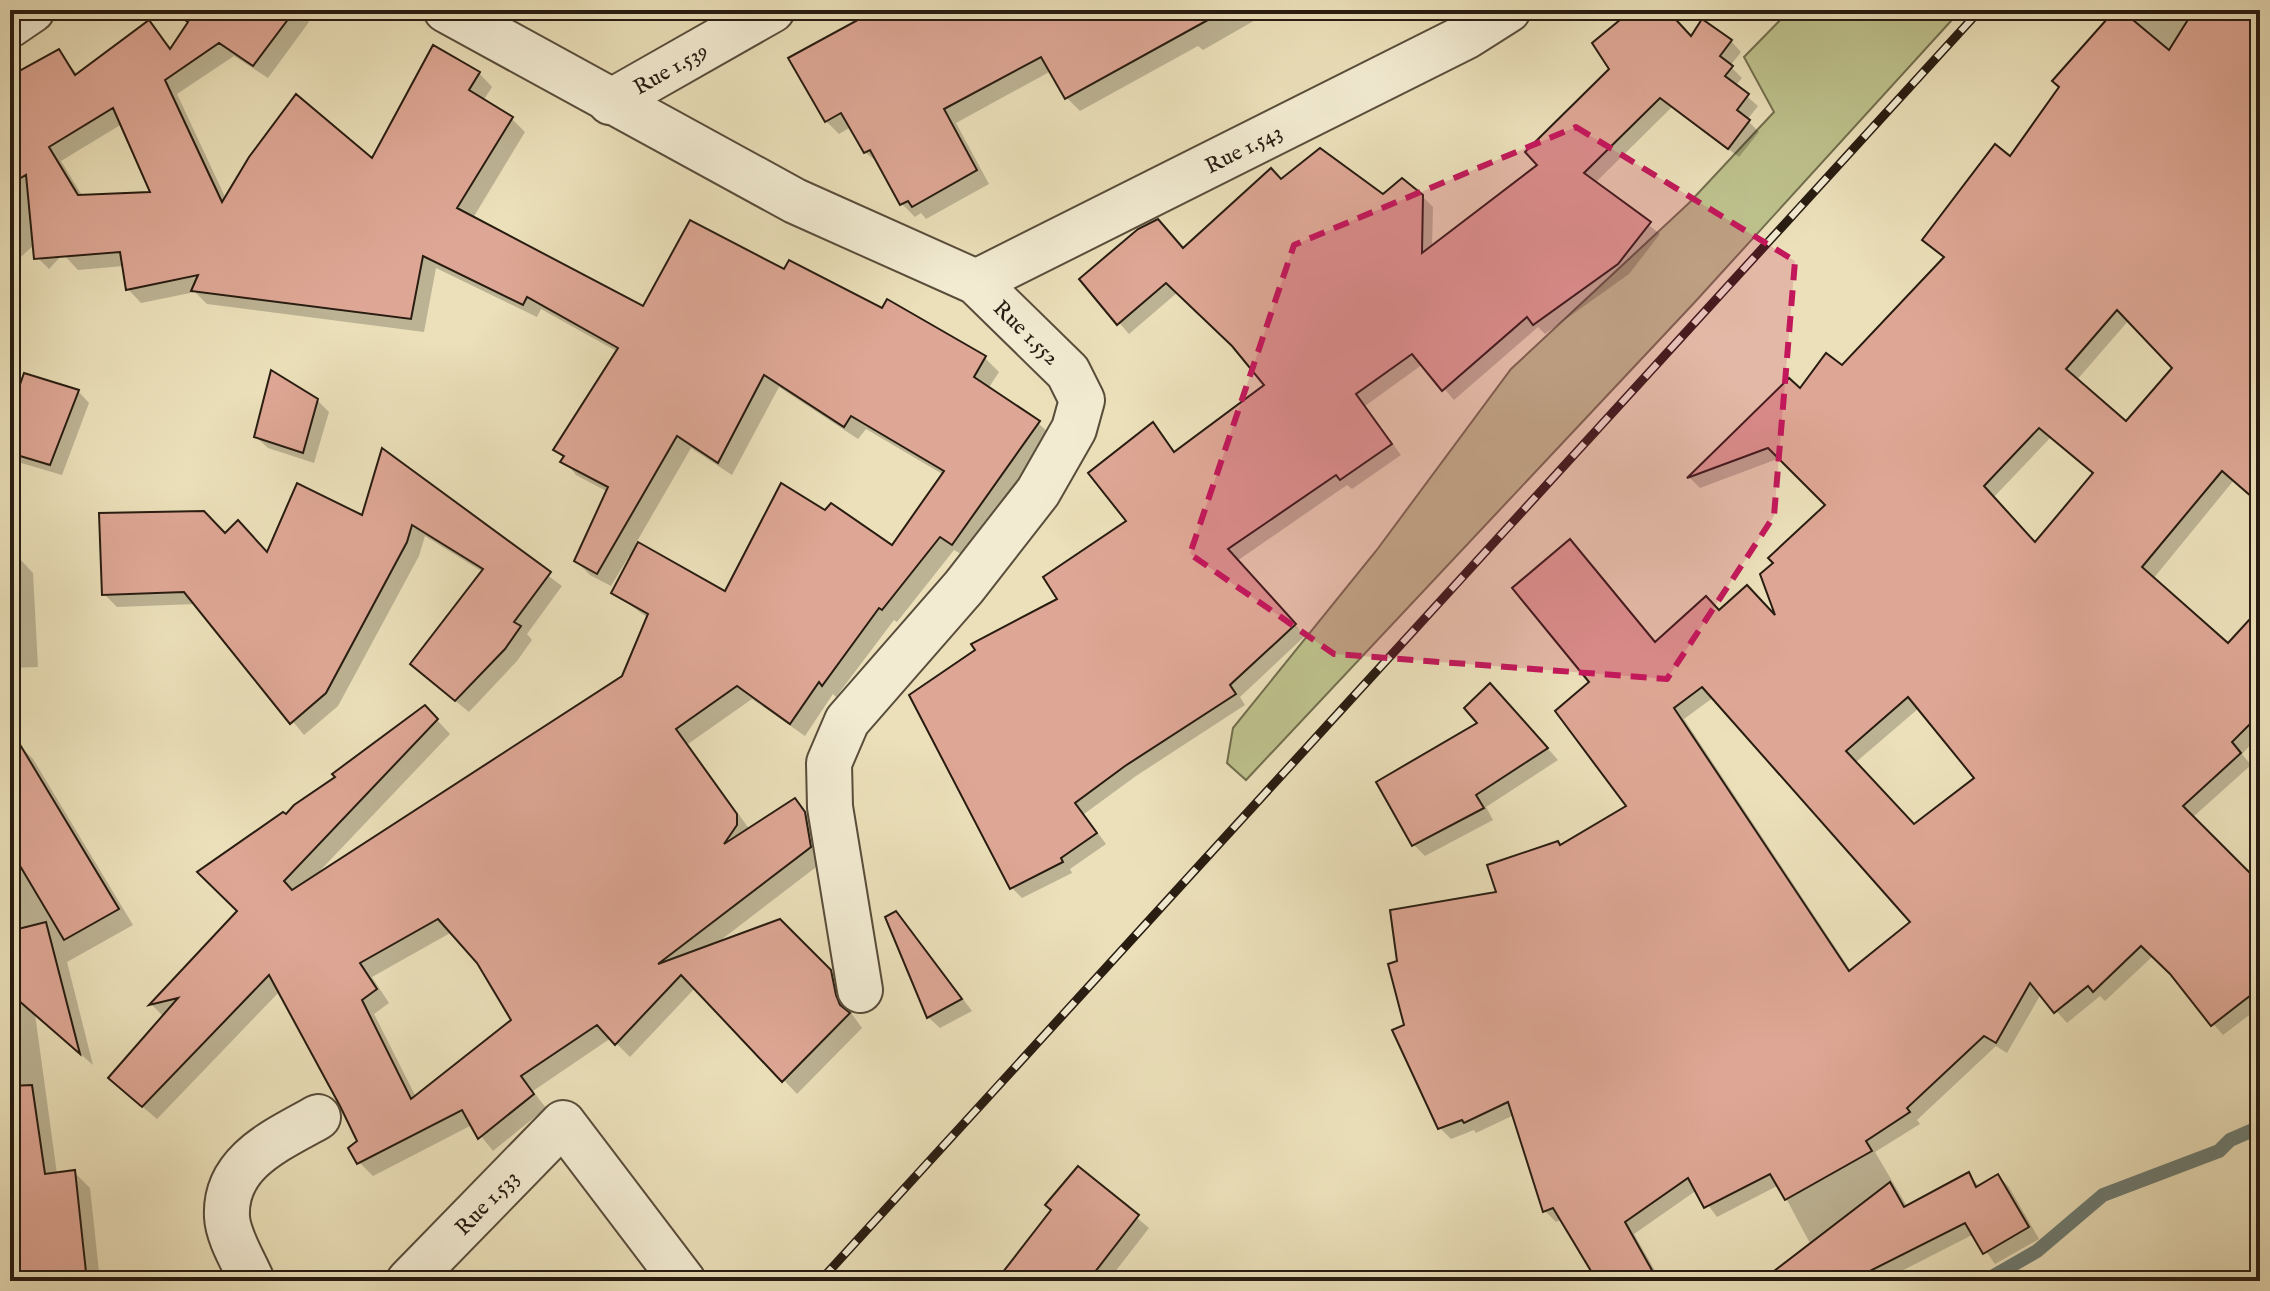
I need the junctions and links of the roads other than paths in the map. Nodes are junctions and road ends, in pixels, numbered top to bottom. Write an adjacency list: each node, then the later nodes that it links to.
1 (32, 10): 5 (street)
2 (446, 10): 6 (street, Rue 1.552)
3 (772, 10): 6 (street, Rue 1.539)
4 (1508, 10): 7 (street, Rue 1.543)
5 (10, 25)
6 (610, 102): 7 (street, Rue 1.552)
7 (976, 282): 8 (street, Rue 1.552)
8 (860, 990)
9 (318, 1117): 10 (street)
10 (252, 1281)
11 (409, 1281): 12 (street, Rue 1.533)
12 (683, 1281)

